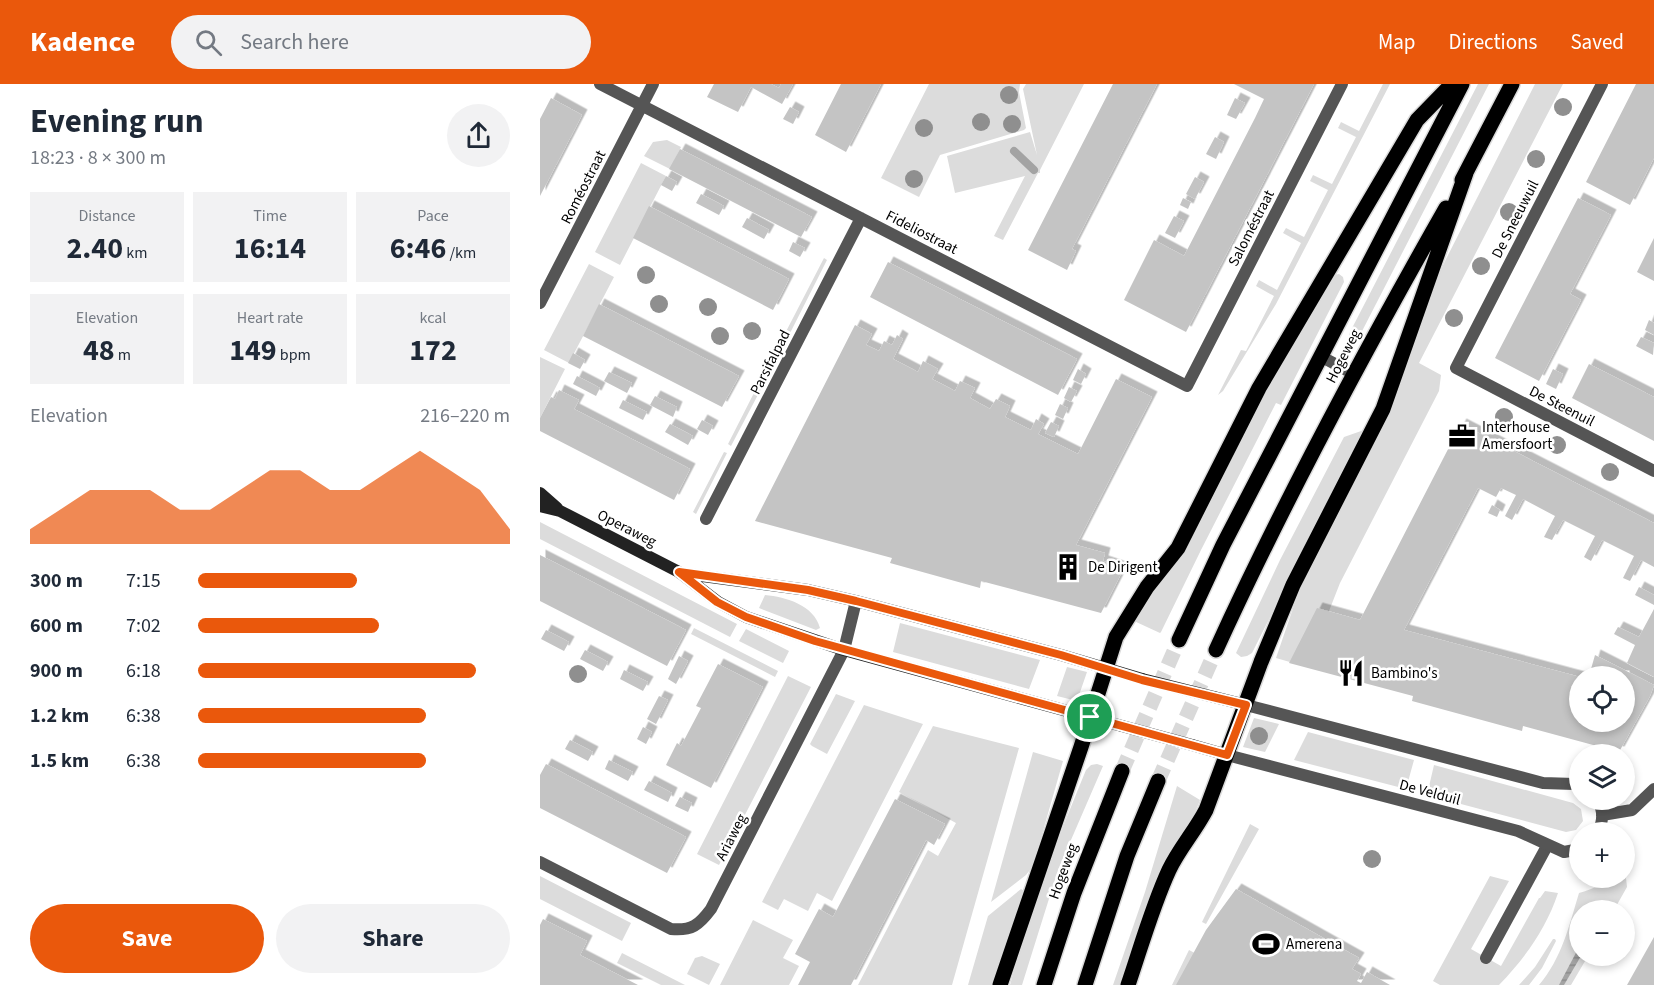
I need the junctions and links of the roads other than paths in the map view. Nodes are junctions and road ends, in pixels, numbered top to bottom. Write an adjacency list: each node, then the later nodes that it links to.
1 (600, 84): 8 (street, Fideliostraat)
2 (653, 84): 8 (street, Roméostraat)
3 (1342, 84): 15 (street, Saloméstraat)
4 (1452, 84): 26 (main road)
5 (1462, 84): 12 (main road, Hogeweg)
6 (1512, 84): 9 (main road, Hogeweg)
7 (1602, 84): 13 (street, De Sneeuwuil)
8 (642, 106): 10 (street, Fideliostraat); 11 (street, Roméostraat)
9 (1466, 173): 14 (main road, Hogeweg); 27 (main road)
10 (861, 218): 15 (street, Fideliostraat); 20 (street, Parsifalpad)
11 (540, 303)
12 (1320, 356): 14 (street); 23 (main road, Hogeweg)
13 (1455, 368): 16 (street, De Steenuil)
14 (1354, 374): 25 (main road, Hogeweg)
15 (1187, 386)
16 (1654, 471)
17 (540, 493): 19 (street, Operaweg)
18 (540, 506): 19 (street, Operaweg)
19 (560, 511): 21 (street, Operaweg)
20 (706, 519)
21 (679, 572): 22 (street, Operaweg); 24 (street, Operaweg)
22 (856, 601): 24 (street, Ariaweg); 26 (street, Operaweg)
23 (1179, 640)
24 (844, 650): 28 (street, Operaweg); 40 (street, Ariaweg)
25 (1216, 650)
26 (1106, 668): 27 (street, Operaweg, bridge); 28 (main road)
27 (1246, 705): 29 (main road); 33 (street, Operaweg)
28 (1090, 717): 29 (street, Operaweg, bridge); 42 (main road)
29 (1227, 755): 30 (street, Operaweg); 45 (main road)
30 (1270, 766): 38 (street, De Velduil)
31 (1122, 771): 43 (main road, Hogeweg)
32 (1158, 781): 44 (main road)
33 (1569, 784)
34 (1654, 789): 36 (street)
35 (1602, 810): 36 (street)
36 (1602, 815): 37 (street)
37 (1600, 822)
38 (1547, 846): 39 (street, De Velduil); 41 (street)
39 (1569, 851)
40 (540, 862)
41 (1486, 958)
42 (1000, 985)
43 (1044, 985)
44 (1085, 985)
45 (1128, 985)

